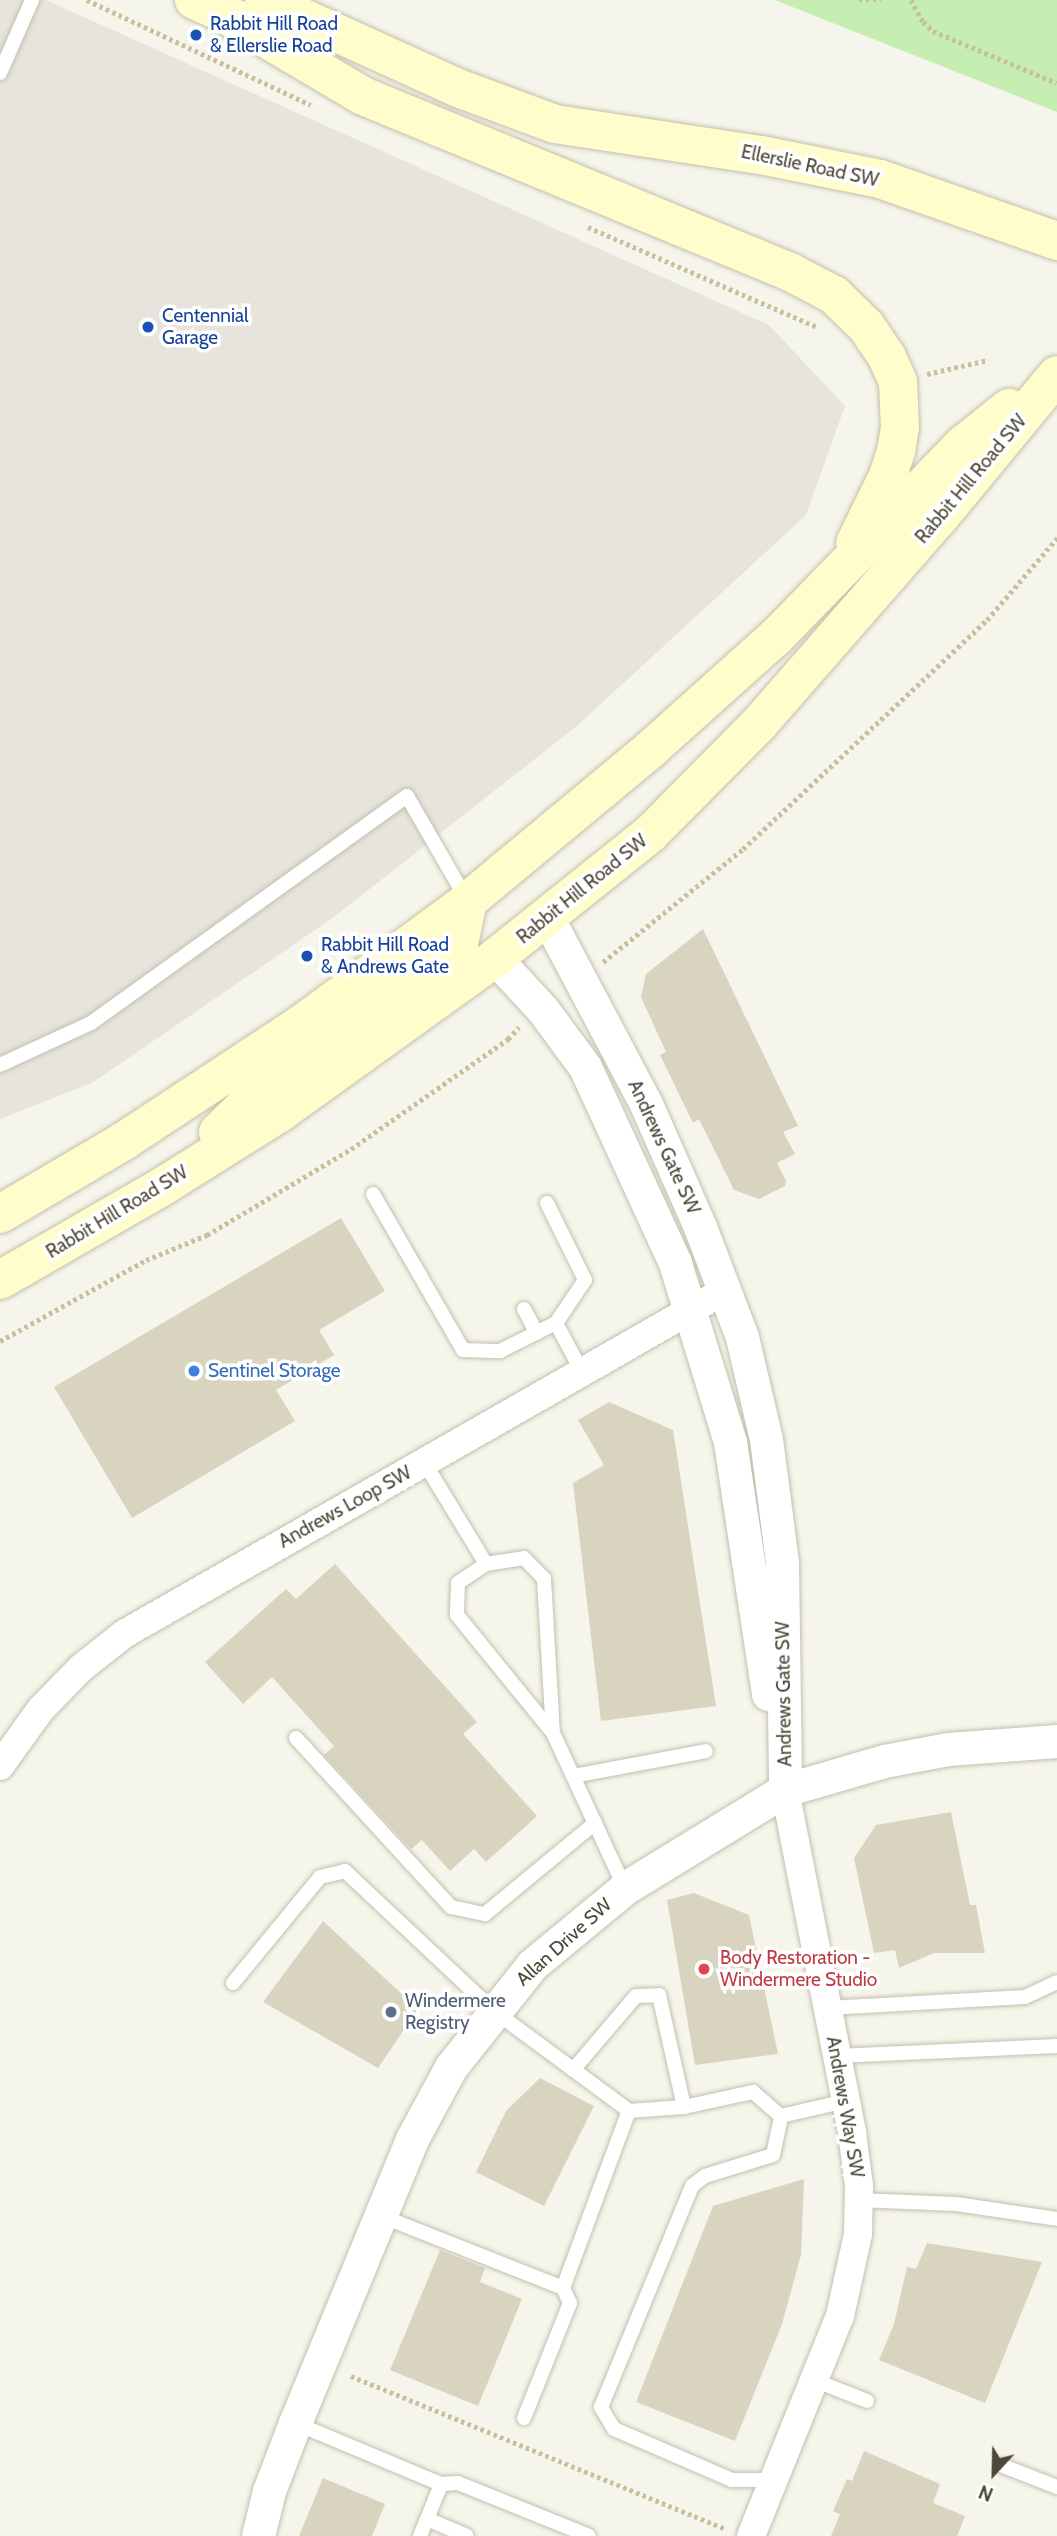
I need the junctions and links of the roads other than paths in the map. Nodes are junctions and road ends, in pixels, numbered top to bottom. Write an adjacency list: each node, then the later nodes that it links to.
1 (32, 0): 4 (lane)
2 (264, 0): 5 (main road, Ellerslie Road SW)
3 (210, 7): 5 (main road, Ellerslie Road SW); 9 (main road)
4 (0, 73)
5 (555, 124): 6 (main road, Ellerslie Road SW)
6 (1057, 242)
7 (1057, 369): 9 (main road, Rabbit Hill Road SW)
8 (1057, 375): 11 (main road, Rabbit Hill Road SW)
9 (841, 573): 10 (main road, Rabbit Hill Road SW)
10 (468, 901): 13 (lane); 14 (main road); 17 (main road, Rabbit Hill Road SW)
11 (547, 917): 12 (main road, Rabbit Hill Road SW); 19 (street, Andrews Gate SW)
12 (495, 958): 14 (main road, Rabbit Hill Road SW); 21 (street, Andrews Gate SW)
13 (0, 1065)
14 (183, 1174): 18 (main road, Rabbit Hill Road SW)
15 (373, 1194): 23 (lane)
16 (547, 1203): 22 (lane)
17 (0, 1214)
18 (0, 1280)
19 (724, 1291): 21 (street, Andrews Loop SW); 33 (street, Andrews Gate SW)
20 (524, 1309): 23 (lane)
21 (692, 1311): 24 (street, Andrews Loop SW); 33 (street, Andrews Gate SW)
22 (556, 1323): 23 (lane); 24 (lane)
23 (537, 1332)
24 (582, 1372): 25 (street, Andrews Loop SW)
25 (424, 1462): 26 (lane); 31 (street, Andrews Loop SW)
26 (486, 1564): 27 (lane); 27 (lane)
27 (553, 1733): 32 (lane)
28 (296, 1738): 34 (lane)
29 (1057, 1741): 33 (street, Allan Drive SW)
30 (706, 1751): 32 (lane)
31 (0, 1766)
32 (573, 1776): 34 (lane)
33 (785, 1790): 35 (street, Allan Drive SW); 38 (street, Andrews Way SW)
34 (595, 1823): 35 (lane)
35 (625, 1888): 39 (street, Allan Drive SW)
36 (1057, 1982): 38 (lane)
37 (233, 1983): 39 (lane)
38 (828, 2008): 41 (street, Andrews Way SW)
39 (494, 2011): 42 (lane); 48 (street, Allan Drive SW)
40 (1057, 2046): 41 (lane)
41 (837, 2056): 43 (street, Andrews Way SW)
42 (573, 2070): 44 (lane); 45 (lane)
43 (846, 2101): 46 (lane); 47 (street, Andrews Way SW)
44 (684, 2107): 45 (lane); 46 (lane)
45 (629, 2111): 50 (lane)
46 (781, 2116): 56 (lane)
47 (859, 2200): 49 (lane); 51 (street, Andrews Way SW)
48 (379, 2215): 50 (lane); 54 (street, Allan Drive SW)
49 (1057, 2219)
50 (563, 2288): 53 (lane)
51 (814, 2380): 52 (lane); 56 (street, Andrews Way SW)
52 (867, 2401)
53 (524, 2418)
54 (295, 2423): 57 (lane); 59 (street, Allan Drive SW)
55 (1003, 2466): 58 (lane)
56 (774, 2480): 61 (street, Andrews Way SW)
57 (441, 2484): 60 (lane); 66 (lane)
58 (1057, 2487)
59 (270, 2491): 62 (street, Allan Drive SW); 63 (street, Allan Drive SW)
60 (427, 2519): 64 (lane); 65 (lane)
61 (741, 2533)
62 (242, 2536)
63 (258, 2536)
64 (420, 2536)
65 (467, 2536)
66 (589, 2536)

